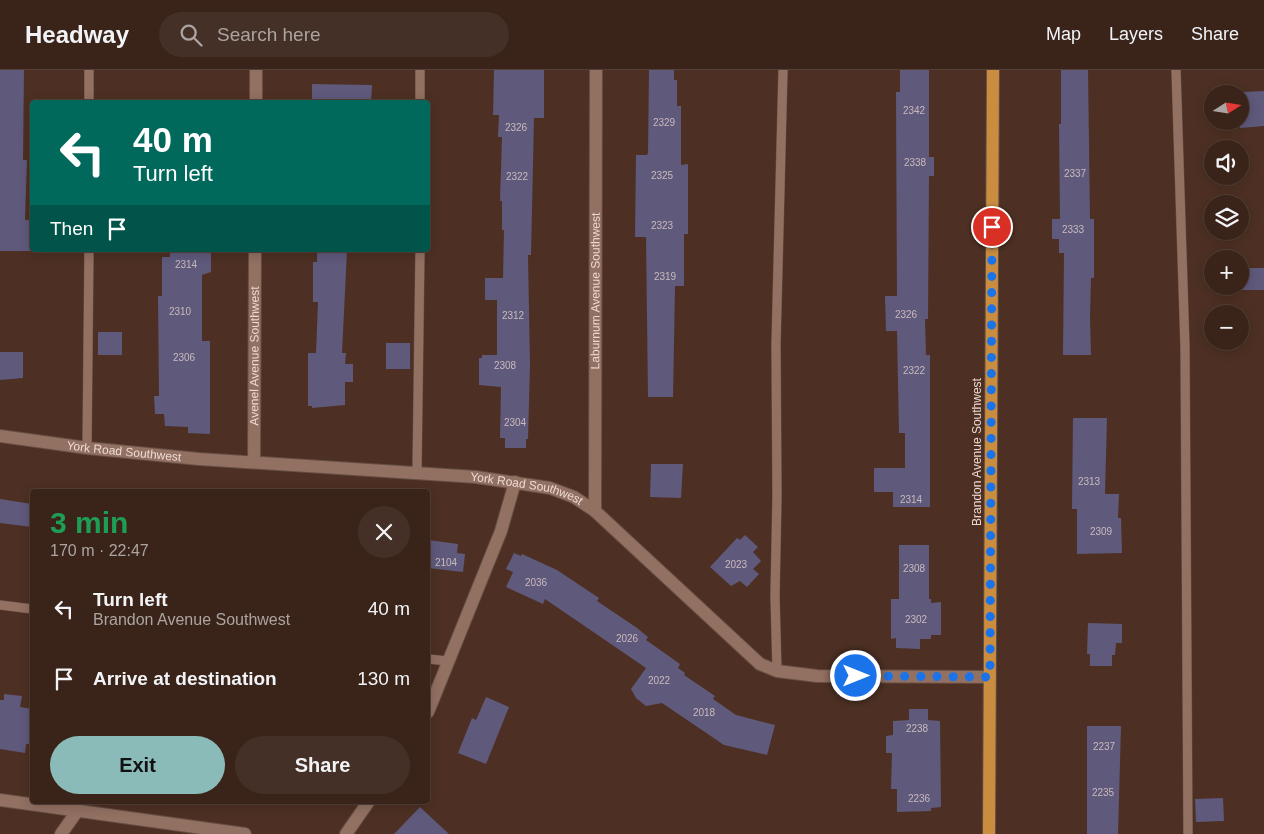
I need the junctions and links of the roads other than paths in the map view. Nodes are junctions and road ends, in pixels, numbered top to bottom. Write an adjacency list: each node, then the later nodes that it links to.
1 (89, 70): 8 (lane)
2 (256, 70): 9 (street)
3 (420, 70): 10 (lane)
4 (596, 70): 19 (street, Laburnum Avenue Southwest)
5 (783, 70): 24 (lane)
6 (993, 70): 25 (main road, Brandon Avenue Southwest)
7 (1176, 70): 36 (lane)
8 (89, 100)
9 (256, 100)
10 (420, 100)
11 (89, 252): 15 (lane)
12 (255, 252): 16 (street, Avenel Avenue Southwest)
13 (420, 252): 17 (lane)
14 (0, 436): 15 (street, York Road Southwest)
15 (87, 448): 16 (street, York Road Southwest)
16 (254, 462): 17 (street, York Road Southwest)
17 (417, 472): 18 (street, York Road Southwest)
18 (514, 482): 19 (street, York Road Southwest); 23 (street)
19 (595, 511): 24 (street, York Road Southwest)
20 (0, 604): 21 (lane)
21 (30, 609)
22 (430, 659): 23 (lane)
23 (448, 661): 26 (street)
24 (777, 671): 25 (street, York Road Southwest)
25 (990, 677): 35 (main road, Brandon Avenue Southwest)
26 (430, 707)
27 (0, 800): 28 (street)
28 (30, 804)
29 (31, 804): 31 (street)
30 (368, 804): 34 (street)
31 (78, 810): 32 (street); 33 (street)
32 (61, 834)
33 (245, 834)
34 (346, 834)
35 (989, 834)
36 (1188, 834)

